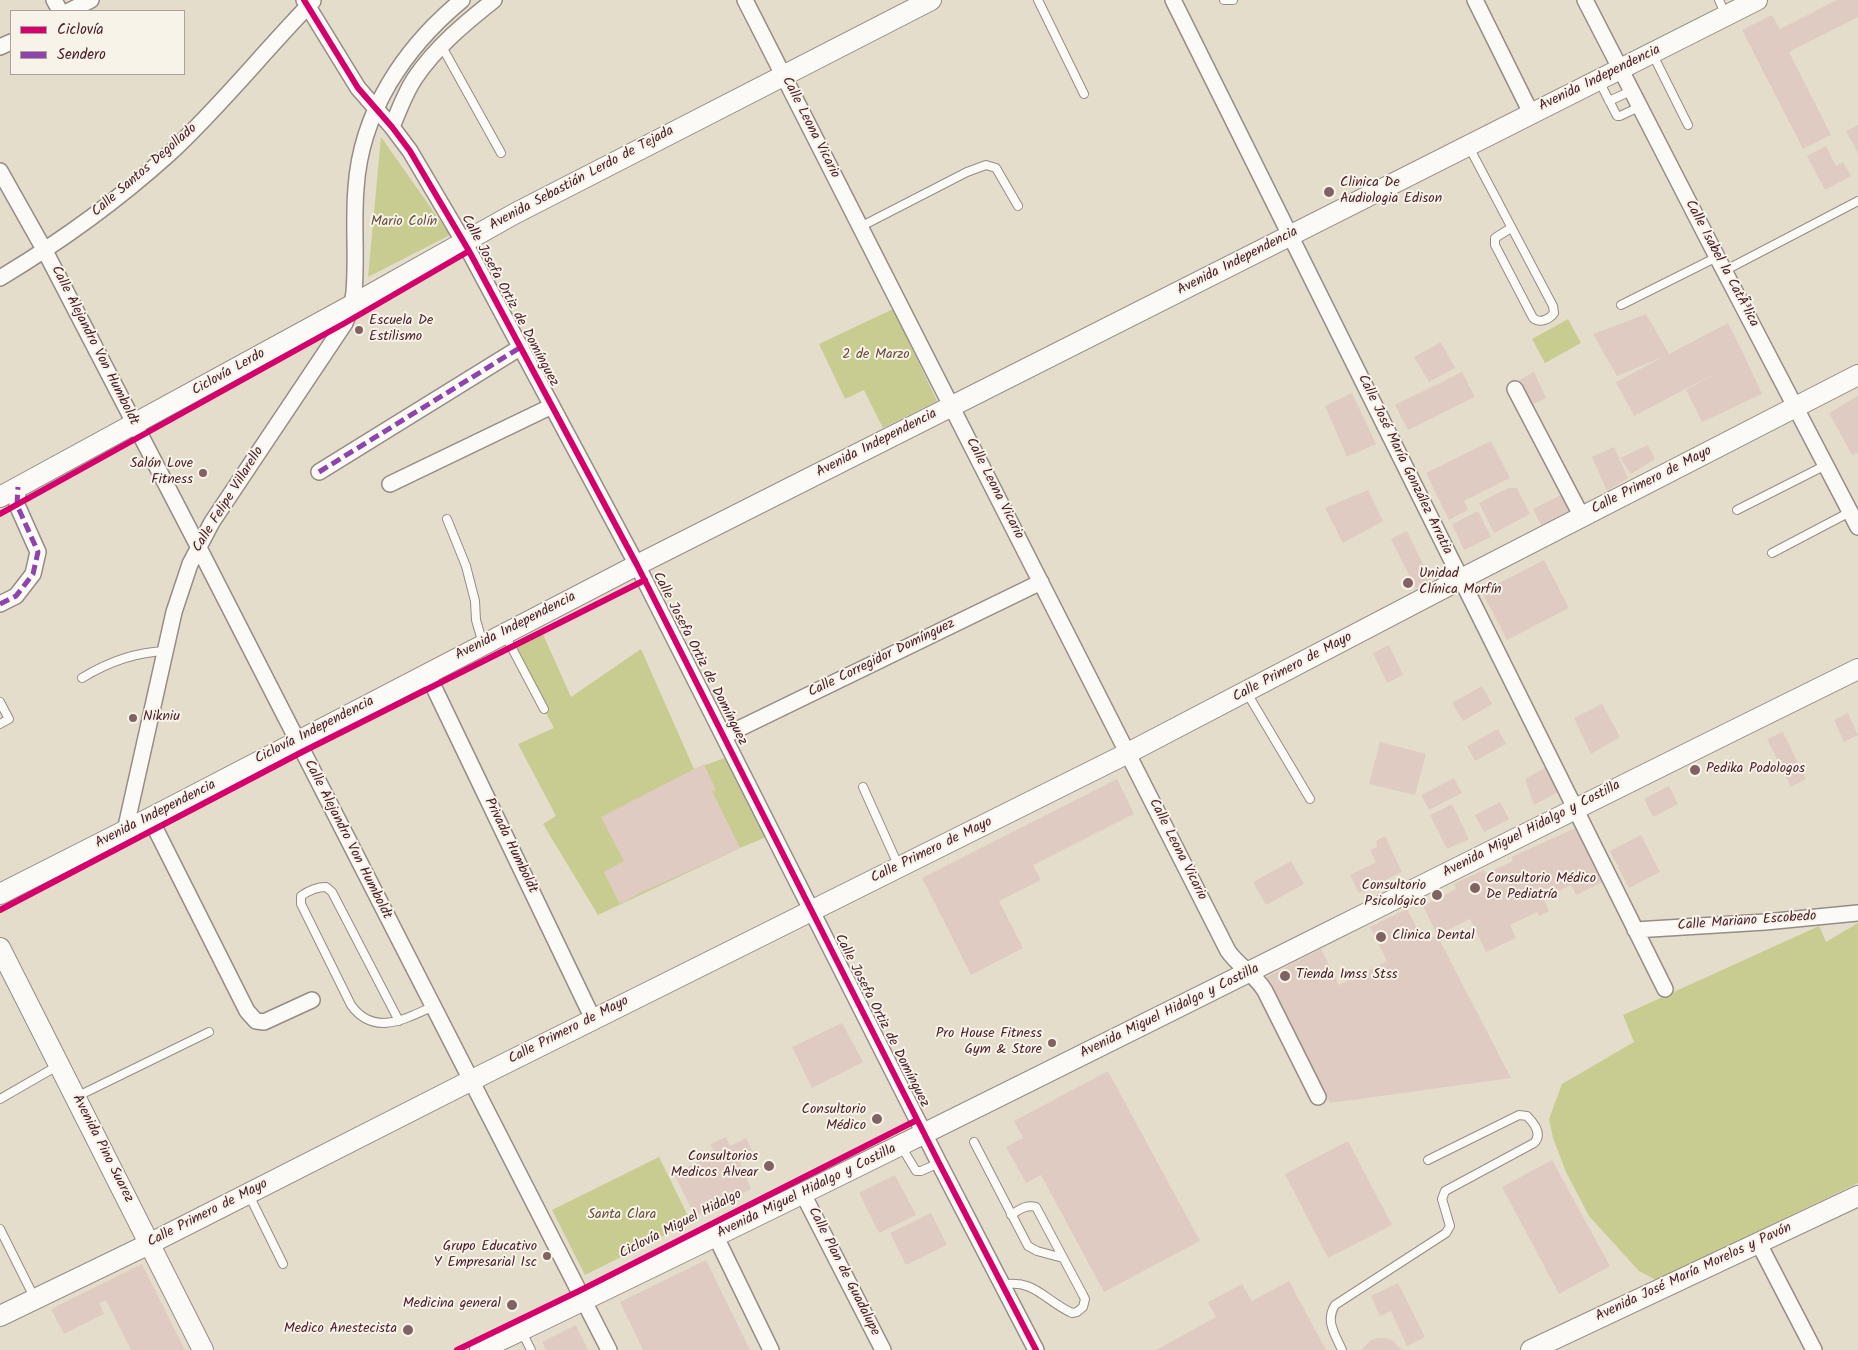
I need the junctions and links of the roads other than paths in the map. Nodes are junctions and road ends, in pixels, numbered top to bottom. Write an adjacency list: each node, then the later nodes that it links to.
1 (92, 0): 15 (street)
2 (462, 0): 26 (street, Calle Felipe Villarello)
3 (494, 0): 16 (street)
4 (745, 0): 19 (street, Calle Leona Vicario)
5 (931, 0): 19 (main road, Avenida Sebastián Lerdo de Tejada)
6 (1038, 0): 22 (lane)
7 (1173, 0): 36 (street, Calle José María González Arratia)
8 (1224, 0): 9 (lane)
9 (1232, 0)
10 (1475, 0): 24 (street)
11 (1585, 0): 18 (street, Calle Isabel la CatÃ³lica)
12 (1757, 0): 14 (main road, Avenida Independencia)
13 (308, 2): 26 (street, Calle Josefa Ortiz de Domínguez); 38 (street, Calle Santos Degollado)
14 (1722, 8): 17 (main road, Avenida Independencia)
15 (72, 10)
16 (441, 45): 28 (street); 30 (lane)
17 (1652, 53): 18 (main road, Avenida Independencia); 27 (lane)
18 (1620, 69): 20 (main road, Avenida Independencia); 21 (street, Calle Isabel la CatÃ³lica)
19 (783, 76): 34 (street, Calle Leona Vicario); 37 (main road, Avenida Sebastián Lerdo de Tejada)
20 (1598, 80): 23 (lane); 24 (main road, Avenida Independencia)
21 (1631, 91): 23 (lane); 25 (street, Calle Isabel la CatÃ³lica)
22 (1084, 94)
23 (1609, 101): 25 (lane)
24 (1527, 106): 29 (main road, Avenida Independencia)
25 (1639, 107): 39 (street, Calle Isabel la CatÃ³lica)
26 (376, 110): 28 (street, Calle Josefa Ortiz de Domínguez); 42 (street, Calle Felipe Villarello)
27 (1688, 124)
28 (392, 127): 37 (street, Calle Josefa Ortiz de Domínguez)
29 (1468, 145): 35 (lane); 36 (main road, Avenida Independencia)
30 (501, 153)
31 (0, 171): 38 (street, Calle Alejandro Von Humboldt)
32 (1858, 201): 40 (lane)
33 (1018, 206): 34 (lane)
34 (860, 227): 48 (street, Calle Leona Vicario)
35 (1511, 228): 35 (lane)
36 (1291, 235): 48 (main road, Avenida Independencia); 64 (street, Calle José María González Arratia)
37 (464, 242): 42 (main road, Avenida Sebastián Lerdo de Tejada); 44 (street, Calle Josefa Ortiz de Domínguez)
38 (45, 251): 41 (street, Calle Santos Degollado); 50 (street, Calle Alejandro Von Humboldt)
39 (1717, 257): 40 (street, Calle Isabel la CatÃ³lica); 43 (lane)
40 (1724, 271): 49 (street, Calle Isabel la CatÃ³lica)
41 (0, 278)
42 (352, 305): 50 (main road, Avenida Sebastián Lerdo de Tejada); 61 (street, Calle Felipe Villarello)
43 (1621, 305)
44 (521, 347): 47 (street, Calle Josefa Ortiz de Domínguez); 52 (street)
45 (1858, 375): 49 (main road, Calle Primero de Mayo)
46 (1515, 389): 58 (street)
47 (552, 406): 53 (street); 63 (street, Calle Josefa Ortiz de Domínguez)
48 (952, 406): 63 (main road, Avenida Independencia); 65 (street, Calle Leona Vicario)
49 (1796, 407): 51 (street, Calle Isabel la CatÃ³lica); 58 (main road, Calle Primero de Mayo)
50 (134, 424): 54 (main road, Avenida Sebastián Lerdo de Tejada); 61 (street, Calle Alejandro Von Humboldt)
51 (1826, 465): 56 (lane); 57 (street, Calle Isabel la CatÃ³lica)
52 (319, 472)
53 (390, 484)
54 (18, 487): 55 (main road, Avenida Sebastián Lerdo de Tejada); 66 (street)
55 (0, 497)
56 (1737, 510)
57 (1850, 512): 60 (street, Calle Isabel la CatÃ³lica); 62 (lane)
58 (1582, 517): 64 (main road, Calle Primero de Mayo)
59 (447, 518): 68 (lane)
60 (1858, 527)
61 (198, 546): 69 (street, Calle Felipe Villarello); 78 (street, Calle Alejandro Von Humboldt)
62 (1772, 553)
63 (637, 564): 67 (main road, Avenida Independencia); 77 (street, Calle Josefa Ortiz de Domínguez)
64 (1461, 579): 73 (main road, Calle Primero de Mayo); 82 (street, Calle José María González Arratia)
65 (1041, 582): 77 (street, Calle Corregidor Domínguez); 79 (street, Calle Leona Vicario)
66 (0, 604)
67 (504, 634): 68 (main road, Avenida Independencia); 75 (lane)
68 (483, 644): 71 (main road, Avenida Independencia)
69 (166, 651): 72 (lane); 84 (street, Calle Felipe Villarello)
70 (1858, 669): 82 (main road, Avenida Miguel Hidalgo y Costilla)
71 (427, 673): 78 (main road, Avenida Independencia); 95 (street, Privada Humboldt)
72 (82, 678)
73 (1247, 693): 79 (main road, Calle Primero de Mayo); 81 (lane)
74 (0, 702): 76 (lane)
75 (544, 708)
76 (0, 724)
77 (724, 736): 87 (street, Calle Josefa Ortiz de Domínguez)
78 (297, 742): 83 (main road, Avenida Independencia); 94 (street, Calle Alejandro Von Humboldt)
79 (1128, 753): 85 (main road, Calle Primero de Mayo); 91 (street, Calle Leona Vicario)
80 (863, 787): 85 (lane)
81 (1310, 800)
82 (1574, 809): 89 (street, Calle José María González Arratia); 91 (main road, Avenida Miguel Hidalgo y Costilla)
83 (150, 818): 84 (main road, Avenida Independencia); 93 (street)
84 (125, 831): 86 (main road, Avenida Independencia)
85 (899, 867): 87 (main road, Calle Primero de Mayo)
86 (0, 894)
87 (812, 911): 95 (main road, Calle Primero de Mayo); 103 (street, Calle Josefa Ortiz de Domínguez)
88 (1858, 913): 89 (street, Calle Mariano Escobedo)
89 (1635, 930): 92 (street, Calle José María González Arratia)
90 (0, 948): 98 (main road, Avenida Pino Suarez)
91 (1251, 972): 101 (street, Calle Leona Vicario); 103 (main road, Avenida Miguel Hidalgo y Costilla)
92 (1665, 989)
93 (312, 1000)
94 (434, 1006): 96 (lane); 99 (street, Calle Alejandro Von Humboldt)
95 (592, 1019): 99 (main road, Calle Primero de Mayo)
96 (399, 1021): 96 (lane)
97 (209, 1032): 100 (lane)
98 (59, 1065): 100 (main road, Avenida Pino Suarez); 102 (lane)
99 (472, 1080): 108 (main road, Calle Primero de Mayo); 121 (street, Calle Alejandro Von Humboldt)
100 (75, 1097): 115 (main road, Avenida Pino Suarez)
101 (1318, 1097)
102 (0, 1099)
103 (924, 1135): 105 (main road, Avenida Miguel Hidalgo y Costilla); 107 (street, Calle Josefa Ortiz de Domínguez)
104 (974, 1142): 111 (lane)
105 (901, 1146): 107 (lane); 109 (main road, Avenida Miguel Hidalgo y Costilla)
106 (1428, 1160): 132 (lane)
107 (939, 1164): 119 (street, Calle Josefa Ortiz de Domínguez)
108 (248, 1193): 115 (main road, Calle Primero de Mayo); 118 (lane)
109 (803, 1194): 113 (main road, Avenida Miguel Hidalgo y Costilla); 130 (street, Calle Plan de Guadalupe)
110 (1858, 1196): 114 (main road, Avenida José María Morelos y Pavón)
111 (1011, 1215): 117 (lane); 117 (lane)
112 (0, 1229): 116 (lane)
113 (716, 1236): 121 (main road, Avenida Miguel Hidalgo y Costilla); 129 (street)
114 (1758, 1242): 133 (main road, Avenida José María Morelos y Pavón); 134 (street)
115 (150, 1244): 120 (main road, Calle Primero de Mayo); 125 (main road, Avenida Pino Suarez)
116 (4, 1245): 120 (lane)
117 (1063, 1258): 119 (lane)
118 (283, 1264)
119 (1002, 1285): 131 (street, Calle Josefa Ortiz de Domínguez)
120 (35, 1299): 122 (main road, Calle Primero de Mayo)
121 (583, 1300): 123 (main road, Avenida Miguel Hidalgo y Costilla); 128 (street, Calle Alejandro Von Humboldt)
122 (0, 1316)
123 (521, 1330): 124 (main road, Avenida Miguel Hidalgo y Costilla); 127 (lane)
124 (503, 1345): 126 (main road, Avenida Miguel Hidalgo y Costilla)
125 (203, 1350)
126 (480, 1350)
127 (531, 1350)
128 (609, 1350)
129 (771, 1350)
130 (883, 1350)
131 (1036, 1350)
132 (1342, 1350)
133 (1531, 1350)
134 (1814, 1350)

